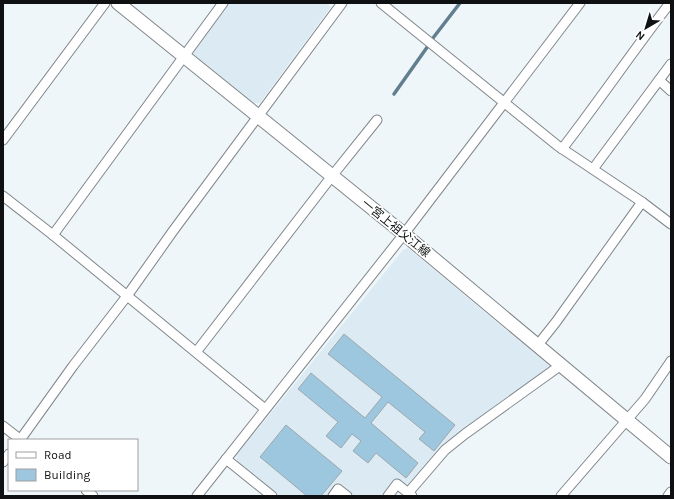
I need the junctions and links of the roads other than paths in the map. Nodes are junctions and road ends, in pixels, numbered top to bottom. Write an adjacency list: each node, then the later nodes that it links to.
1 (105, 3): 15 (street)
2 (118, 3): 8 (main road, 一宮上祖父江線)
3 (223, 3): 8 (street)
4 (342, 3): 13 (street)
5 (381, 3): 12 (street)
6 (580, 3): 12 (street)
7 (670, 3): 16 (street)
8 (184, 56): 13 (main road, 一宮上祖父江線); 23 (street)
9 (671, 64): 10 (street)
10 (659, 80): 11 (street); 17 (street)
11 (671, 92)
12 (505, 103): 16 (street); 22 (street)
13 (258, 116): 18 (main road, 一宮上祖父江線); 24 (street)
14 (377, 120): 18 (street)
15 (3, 140)
16 (562, 149): 17 (street)
17 (593, 168): 20 (street)
18 (332, 176): 22 (main road, 一宮上祖父江線); 26 (street)
19 (3, 196): 23 (street)
20 (642, 202): 21 (street); 25 (street)
21 (671, 224)
22 (404, 234): 25 (main road, 一宮上祖父江線); 29 (street)
23 (53, 235): 24 (street)
24 (128, 296): 26 (street); 33 (street)
25 (537, 346): 28 (main road, 一宮上祖父江線)
26 (197, 352): 29 (street)
27 (671, 361): 30 (street)
28 (561, 365): 30 (main road, 一宮上祖父江線); 37 (street)
29 (265, 409): 35 (street)
30 (626, 420): 34 (main road, 一宮上祖父江線); 43 (street)
31 (3, 426): 32 (street)
32 (19, 439)
33 (21, 439)
34 (671, 457)
35 (226, 459): 38 (street); 39 (street)
36 (671, 492): 44 (street)
37 (410, 495): 42 (street)
38 (197, 496)
39 (272, 496)
40 (333, 496): 41 (street)
41 (347, 496)
42 (388, 496)
43 (561, 496)
44 (668, 496)

